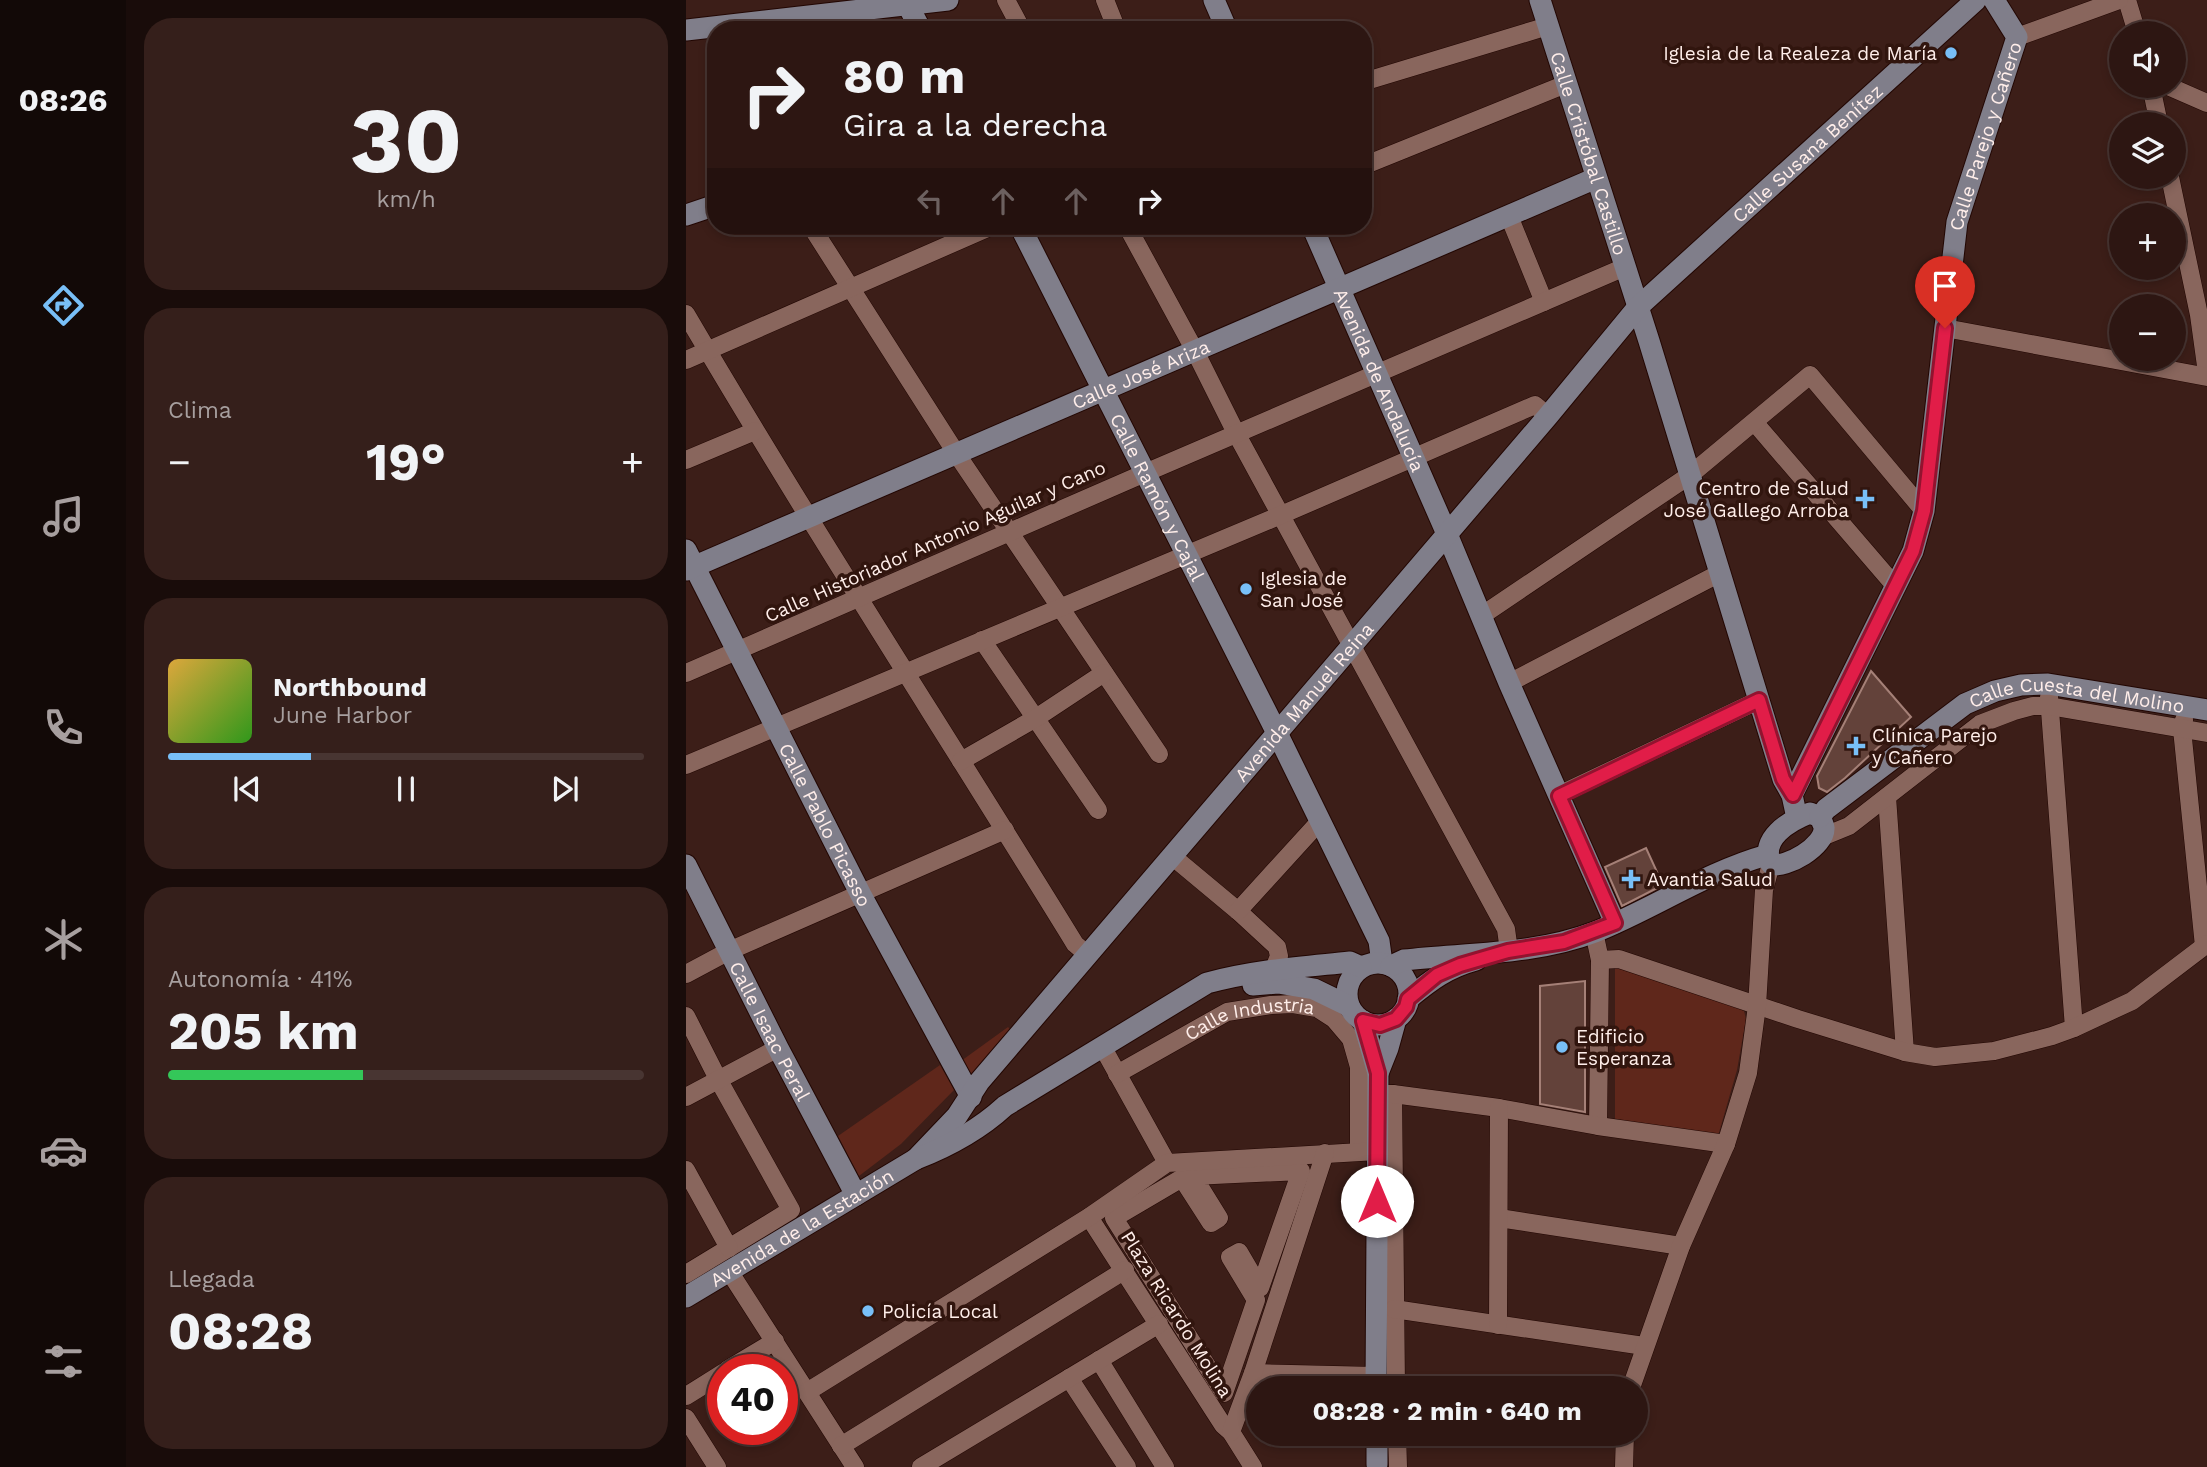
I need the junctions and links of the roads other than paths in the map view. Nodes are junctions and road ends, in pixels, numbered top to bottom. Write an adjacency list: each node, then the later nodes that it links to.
1 (948, 0): 10 (street)
2 (1006, 0): 14 (street)
3 (1105, 0): 15 (street)
4 (1213, 0): 16 (street)
5 (1540, 0): 18 (street, Calle Cristóbal Castillo)
6 (1976, 0): 41 (street, Calle Susana Benítez)
7 (1994, 0): 21 (street, Calle Parejo y Cañero)
8 (2119, 0): 21 (street)
9 (2127, 0): 17 (street)
10 (906, 2): 11 (street); 13 (street)
11 (839, 14): 12 (street)
12 (772, 21)
13 (916, 21)
14 (1017, 21)
15 (1113, 21)
16 (1223, 21)
17 (2133, 21)
18 (1548, 26): 22 (street); 23 (street, Calle Cristóbal Castillo)
19 (707, 28): 20 (street)
20 (686, 30)
21 (2017, 37): 44 (street, Calle Parejo y Cañero)
22 (1372, 79)
23 (1566, 84): 26 (street); 27 (street, Calle Cristóbal Castillo)
24 (2186, 94): 25 (street)
25 (2207, 103)
26 (1372, 162)
27 (1596, 178): 31 (street, Calle José Ariza); 37 (street, Calle Cristóbal Castillo)
28 (2173, 189): 42 (street)
29 (707, 208): 30 (street)
30 (686, 215)
31 (1509, 216): 39 (street, Calle José Ariza); 40 (street)
32 (817, 235): 38 (street)
33 (971, 235): 38 (street)
34 (1024, 235): 50 (street, Calle Ramón y Cajal)
35 (1132, 235): 46 (street)
36 (1316, 235): 39 (street, Avenida de Andalucía)
37 (1625, 267): 40 (street, Calle Historiador Antonio Aguilar y Cano); 41 (street, Calle Cristóbal Castillo)
38 (850, 287): 45 (street); 55 (street)
39 (1338, 288): 46 (street, Calle José Ariza); 48 (street, Avenida de Andalucía)
40 (1544, 302): 48 (street, Calle Historiador Antonio Aguilar y Cano)
41 (1638, 307): 51 (street, Avenida Manuel Reina); 59 (street, Calle Cristóbal Castillo)
42 (2203, 309): 49 (street)
43 (686, 314): 45 (street)
44 (1945, 328): 49 (street); 60 (street, Calle Parejo y Cañero)
45 (707, 350): 47 (street); 53 (street)
46 (1195, 351): 50 (street, Calle José Ariza); 54 (street)
47 (686, 360)
48 (1376, 374): 54 (street, Calle Historiador Antonio Aguilar y Cano); 56 (street, Avenida de Andalucía)
49 (2207, 375)
50 (1102, 390): 55 (street, Calle José Ariza); 58 (street, Calle Ramón y Cajal)
51 (1548, 416): 56 (street); 64 (street, Avenida Manuel Reina)
52 (1755, 423): 59 (street); 60 (street); 68 (street)
53 (755, 431): 57 (street); 62 (street)
54 (1236, 433): 58 (street, Calle Historiador Antonio Aguilar y Cano); 61 (street)
55 (956, 453): 62 (street, Calle José Ariza); 63 (street)
56 (1412, 457): 61 (street); 64 (street, Avenida de Andalucía)
57 (686, 460)
58 (1144, 473): 63 (street, Calle Historiador Antonio Aguilar y Cano); 65 (street, Calle Ramón y Cajal)
59 (1690, 475): 67 (street, Calle Cristóbal Castillo); 71 (street)
60 (1924, 511): 68 (street, Calle Parejo y Cañero)
61 (1281, 515): 65 (street); 73 (street)
62 (809, 517): 66 (street, Calle José Ariza); 69 (street)
63 (1009, 533): 69 (street, Calle Historiador Antonio Aguilar y Cano); 70 (street)
64 (1447, 534): 71 (street, Avenida de Andalucía); 73 (street, Avenida Manuel Reina)
65 (1186, 554): 70 (street); 86 (street, Calle Ramón y Cajal)
66 (689, 562): 74 (street, Calle Pablo Picasso)
67 (1720, 573): 78 (street); 80 (street, Calle Cristóbal Castillo)
68 (1896, 587): 91 (street, Calle Parejo y Cañero)
69 (860, 597): 74 (street, Calle Historiador Antonio Aguilar y Cano); 75 (street)
70 (1060, 607): 72 (street); 77 (street)
71 (1481, 616): 78 (street, Avenida de Andalucía)
72 (982, 640): 75 (street); 83 (street)
73 (1352, 644): 86 (street, Avenida Manuel Reina); 108 (street)
74 (738, 650): 76 (street, Calle Historiador Antonio Aguilar y Cano); 84 (street, Calle Pablo Picasso)
75 (907, 671): 84 (street); 89 (street)
76 (686, 673)
77 (1104, 673): 83 (street); 88 (street)
78 (1509, 683): 92 (street, Avenida de Andalucía)
79 (2048, 684): 81 (street); 82 (street, Calle Cuesta del Molino); 97 (street, Calle Cuesta del Molino)
80 (1759, 700): 91 (street, Calle Cristóbal Castillo); 92 (street)
81 (2049, 706): 85 (street, Calle Cuesta del Molino); 93 (street, Calle Cuesta del Molino); 120 (street)
82 (2197, 708): 85 (street)
83 (1036, 718): 89 (street); 94 (street)
84 (776, 727): 90 (street); 102 (street, Calle Pablo Picasso)
85 (2182, 729): 87 (street, Calle Cuesta del Molino); 106 (street)
86 (1277, 733): 96 (street, Calle Ramón y Cajal); 99 (street, Avenida Manuel Reina)
87 (2207, 733)
88 (1159, 754)
89 (961, 761): 98 (street)
90 (686, 765)
91 (1793, 795): 95 (street, Calle Cristóbal Castillo)
92 (1559, 796): 104 (street, Avenida de Andalucía)
93 (1887, 797): 97 (street, Calle Cuesta del Molino); 123 (street)
94 (1098, 810)
95 (1797, 818): 97 (street); 100 (street)
96 (1320, 821): 103 (street); 111 (street, Calle Ramón y Cajal)
97 (1821, 827): 100 (street, Calle Industria)
98 (1005, 830): 102 (street); 109 (street)
99 (1172, 856): 103 (street); 109 (street, Avenida Manuel Reina)
100 (1769, 859): 104 (street, Calle Industria); 116 (street)
101 (686, 865): 107 (street, Calle Isaac Peral)
102 (861, 895): 107 (street); 129 (street, Calle Pablo Picasso)
103 (1238, 911): 112 (street)
104 (1615, 923): 105 (street, Calle Industria)
105 (1594, 932): 108 (street, Calle Industria); 110 (street)
106 (2205, 945): 120 (street)
107 (729, 951): 113 (street); 122 (street, Calle Isaac Peral)
108 (1508, 951): 111 (street, Calle Industria); 114 (street, Calle Industria)
109 (1088, 955): 129 (street, Avenida Manuel Reina)
110 (1600, 960): 116 (street); 132 (street)
111 (1378, 965): 112 (street, Calle Industria); 114 (street); 117 (street)
112 (1274, 969): 115 (street, Calle Industria)
113 (686, 974)
114 (1408, 999): 119 (street)
115 (1173, 1005): 117 (street, Calle Industria); 121 (street, Calle Industria)
116 (1757, 1006): 123 (street); 133 (street)
117 (1356, 1014): 119 (street); 124 (street)
118 (686, 1016): 126 (street)
119 (1396, 1019): 124 (street)
120 (2074, 1028): 123 (street)
121 (1102, 1046): 125 (street); 130 (street, Avenida de la Estación)
122 (778, 1048): 126 (street); 139 (street, Calle Isaac Peral)
123 (1905, 1052)
124 (1378, 1073): 127 (street)
125 (1117, 1074): 134 (street, Calle Industria); 137 (street)
126 (718, 1079): 128 (street); 143 (street)
127 (1385, 1094): 131 (street); 134 (street); 148 (street)
128 (686, 1097)
129 (971, 1097): 130 (street); 136 (street, Avenida de la Estación)
130 (1005, 1106): 136 (street, Avenida de la Estación)
131 (1499, 1108): 132 (street); 141 (street)
132 (1598, 1126): 133 (street)
133 (1726, 1144): 142 (street)
134 (1368, 1151): 135 (street); 157 (street)
135 (1325, 1153): 137 (street); 155 (street, Plaza Ricardo Molina)
136 (916, 1159): 139 (street, Avenida de la Estación)
137 (1167, 1164): 140 (street)
138 (686, 1170): 143 (street)
139 (856, 1195): 145 (street, Avenida de la Estación)
140 (1089, 1217): 144 (street, Plaza Ricardo Molina); 162 (street)
141 (1499, 1218): 142 (street); 150 (street)
142 (1681, 1245): 152 (street)
143 (729, 1248): 146 (street)
144 (1125, 1270): 149 (street, Plaza Ricardo Molina); 167 (street)
145 (729, 1271): 147 (street, Avenida de la Estación); 151 (street)
146 (686, 1274)
147 (686, 1297)
148 (1394, 1309): 150 (street); 158 (street)
149 (1159, 1324): 154 (street); 166 (street, Plaza Ricardo Molina)
150 (1497, 1325): 152 (street)
151 (775, 1341): 153 (street); 162 (street)
152 (1644, 1346): 159 (street)
153 (753, 1354)
154 (1099, 1360): 160 (street); 176 (street)
155 (1253, 1373): 156 (street); 166 (street, Plaza Ricardo Molina)
156 (1294, 1376)
157 (1376, 1376)
158 (1396, 1376)
159 (1635, 1376)
160 (1069, 1378): 174 (street); 175 (street)
161 (707, 1383): 164 (street)
162 (807, 1392): 167 (street)
163 (1224, 1393): 163 (street, Plaza Ricardo Molina)
164 (686, 1396)
165 (686, 1418): 172 (street)
166 (1231, 1432): 177 (street)
167 (841, 1446): 173 (street)
168 (1380, 1446): 171 (street)
169 (1392, 1446): 171 (street)
170 (1625, 1446): 178 (street)
171 (1385, 1466)
172 (716, 1467)
173 (855, 1467)
174 (921, 1467)
175 (1127, 1467)
176 (1164, 1467)
177 (1253, 1467)
178 (1624, 1467)

